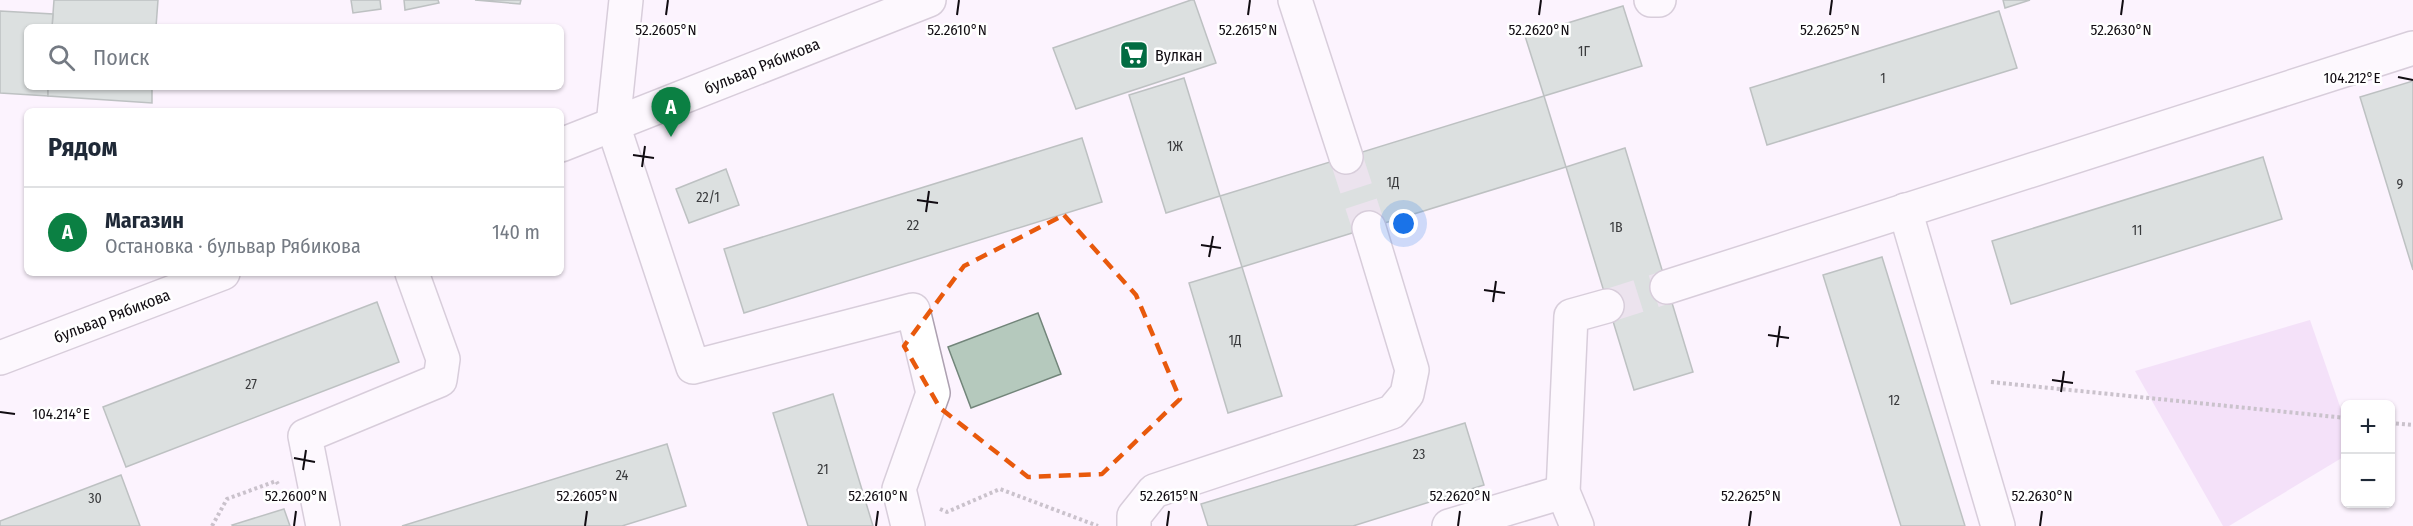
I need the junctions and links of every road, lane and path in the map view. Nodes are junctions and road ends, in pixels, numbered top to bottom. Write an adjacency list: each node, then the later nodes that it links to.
1 (626, 0): 7 (street)
2 (928, 0): 7 (street, бульвар Рябикова)
3 (1295, 0): 9 (street)
4 (1652, 0): 5 (street)
5 (1659, 0)
6 (2413, 48): 10 (street)
7 (613, 125): 8 (street, бульвар Рябикова); 22 (street)
8 (564, 144)
9 (1346, 157)
10 (1905, 210): 14 (street); 31 (street)
11 (1369, 228): 28 (street)
12 (215, 276): 16 (street, бульвар Рябикова)
13 (413, 276): 25 (street)
14 (1667, 287)
15 (1607, 306): 23 (street)
16 (0, 358)
17 (1993, 382): 18 (path)
18 (2341, 417)
19 (2395, 423): 20 (path)
20 (2413, 425)
21 (281, 489): 24 (path)
22 (899, 489): 26 (street); 27 (path)
23 (1563, 492): 29 (street); 30 (street)
24 (212, 526)
25 (323, 526)
26 (908, 526)
27 (1098, 526)
28 (1134, 526)
29 (1449, 526)
30 (1577, 526)
31 (1998, 526)

